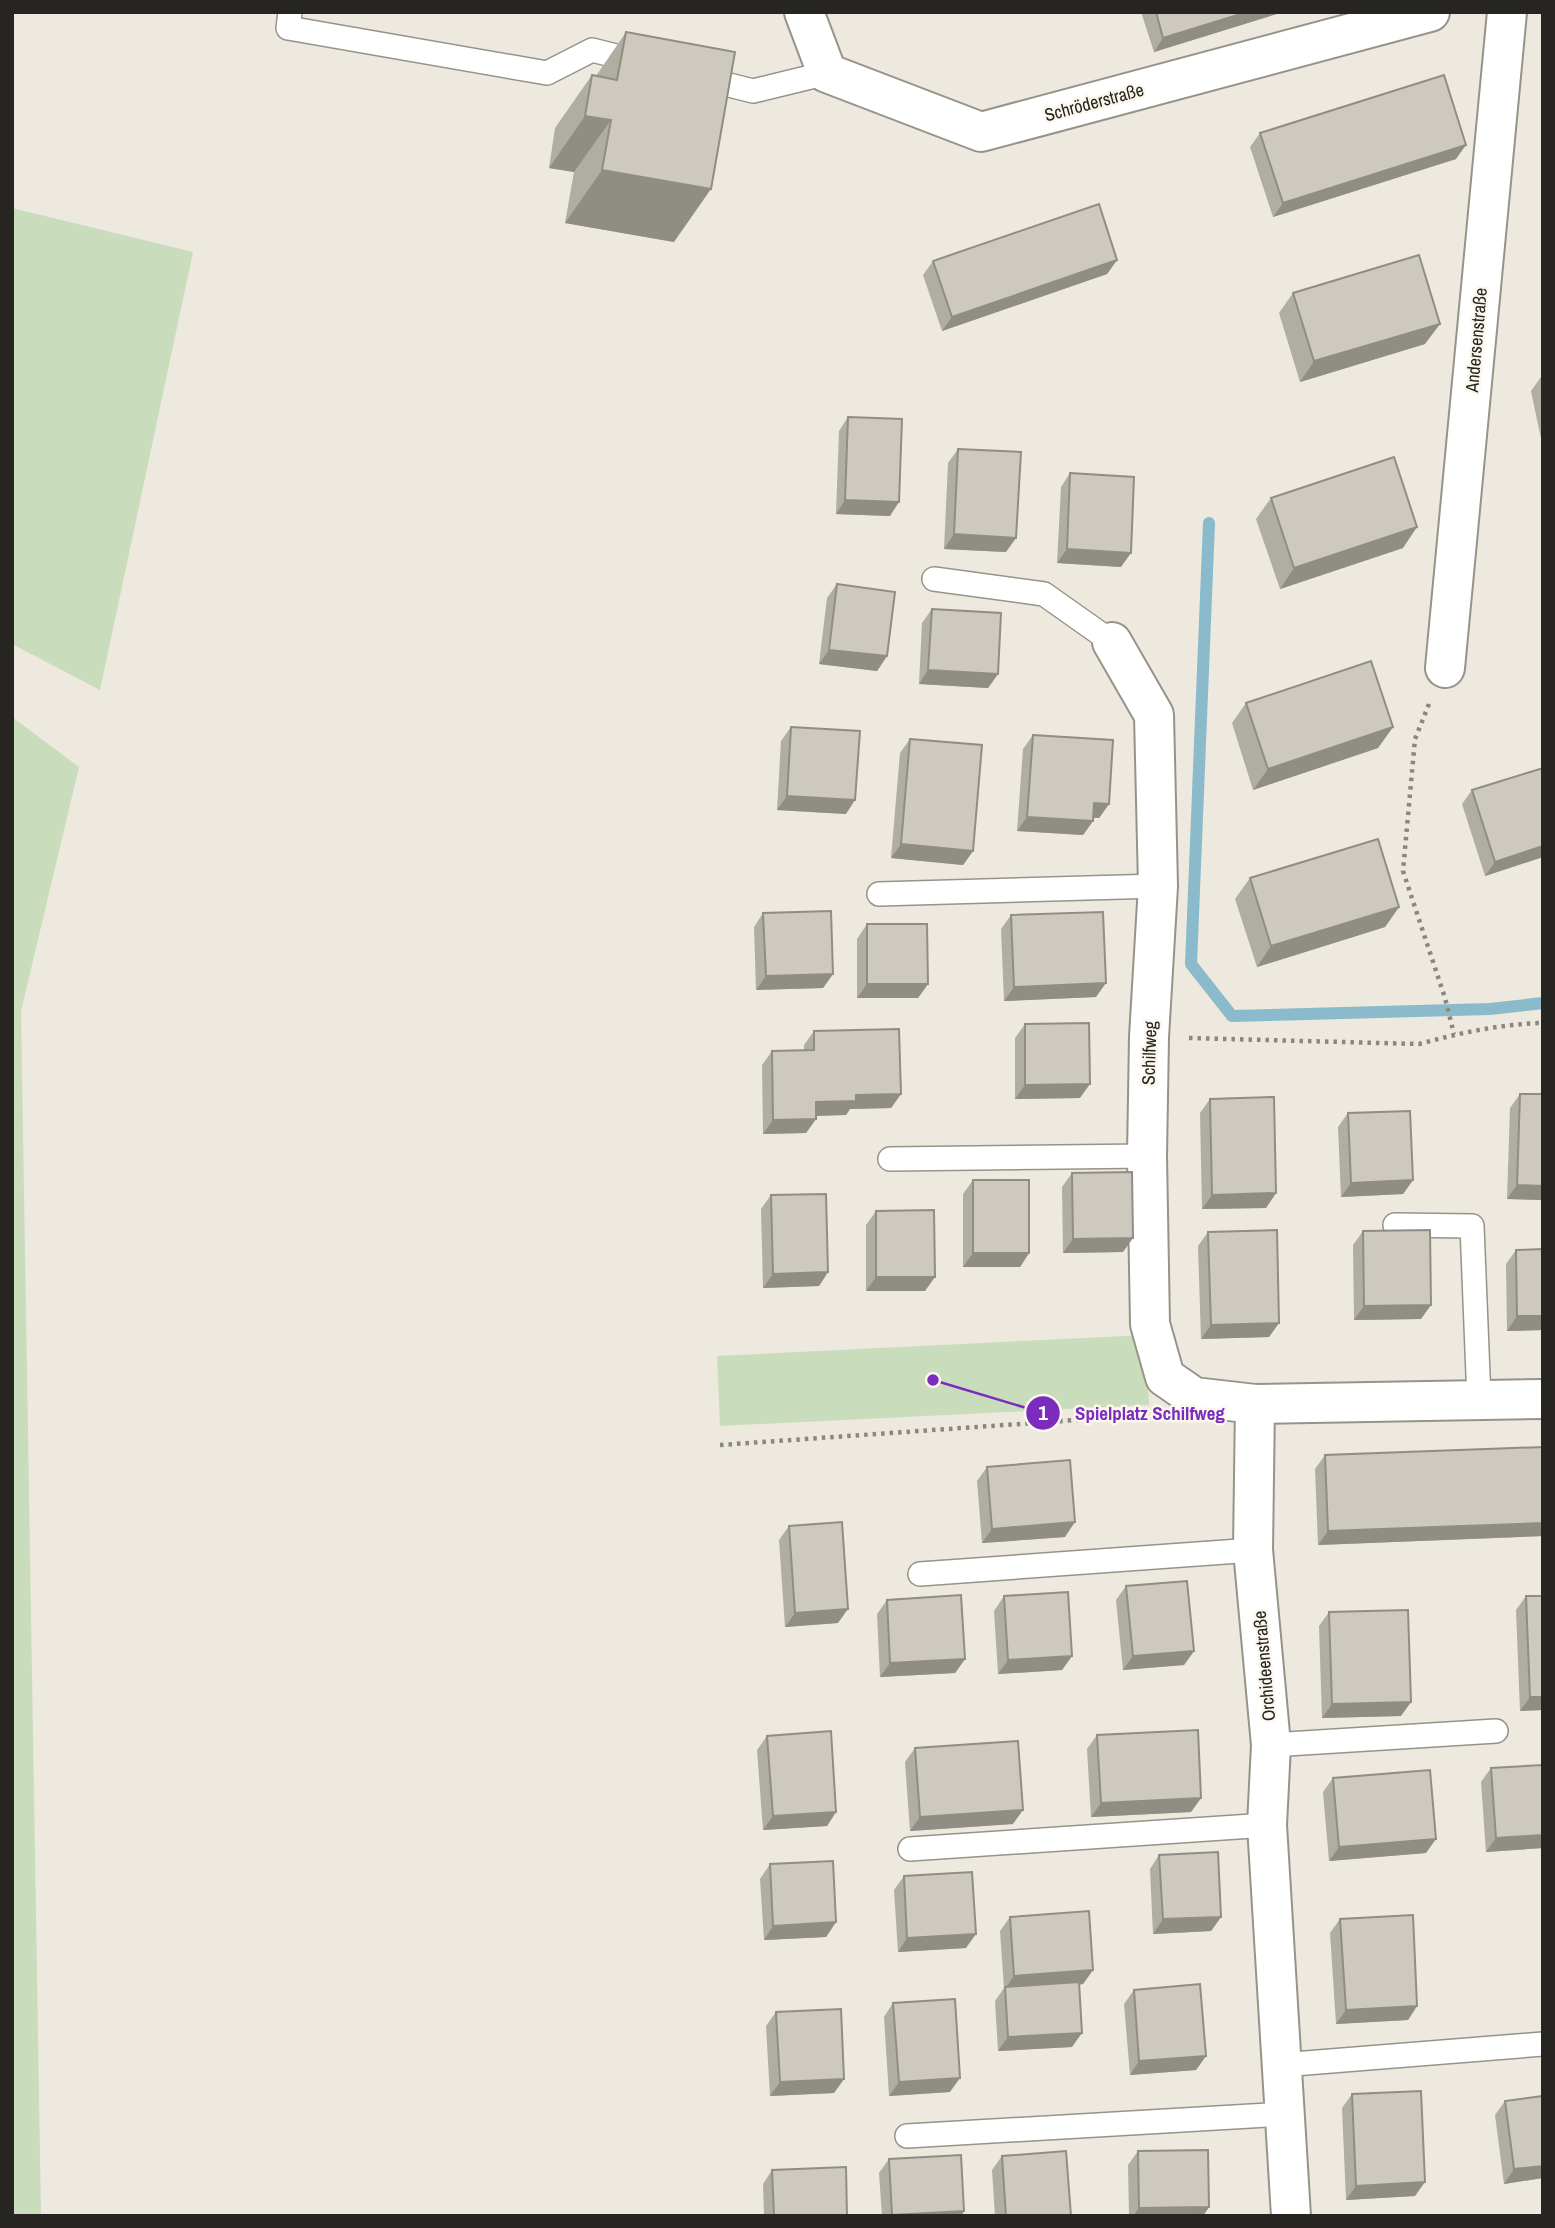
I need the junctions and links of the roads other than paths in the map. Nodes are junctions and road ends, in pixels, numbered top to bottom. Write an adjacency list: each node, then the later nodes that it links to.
1 (290, 12): 5 (lane)
2 (804, 12): 6 (street)
3 (1430, 12): 6 (street, Schröderstraße)
4 (1507, 12): 10 (street, Andersenstraße)
5 (659, 67)
6 (827, 73): 7 (lane)
7 (686, 74)
8 (934, 579): 9 (lane)
9 (1112, 642): 11 (street, Schilfweg)
10 (1445, 668)
11 (1158, 886): 12 (lane); 13 (street, Schilfweg)
12 (879, 894)
13 (1147, 1156): 14 (lane); 18 (street, Schilfweg)
14 (890, 1158)
15 (1395, 1225): 17 (lane)
16 (1543, 1399): 17 (street)
17 (1479, 1400): 18 (street)
18 (1255, 1404): 19 (street, Orchideenstraße)
19 (1253, 1550): 20 (lane); 22 (street, Orchideenstraße)
20 (920, 1574)
21 (1496, 1731): 22 (lane)
22 (1271, 1745): 23 (street, Orchideenstraße)
23 (1267, 1825): 24 (lane); 26 (street, Orchideenstraße)
24 (910, 1849)
25 (1543, 2044): 26 (lane)
26 (1281, 2065): 27 (street, Orchideenstraße)
27 (1285, 2114): 28 (lane); 29 (street, Orchideenstraße)
28 (907, 2136)
29 (1291, 2216)

